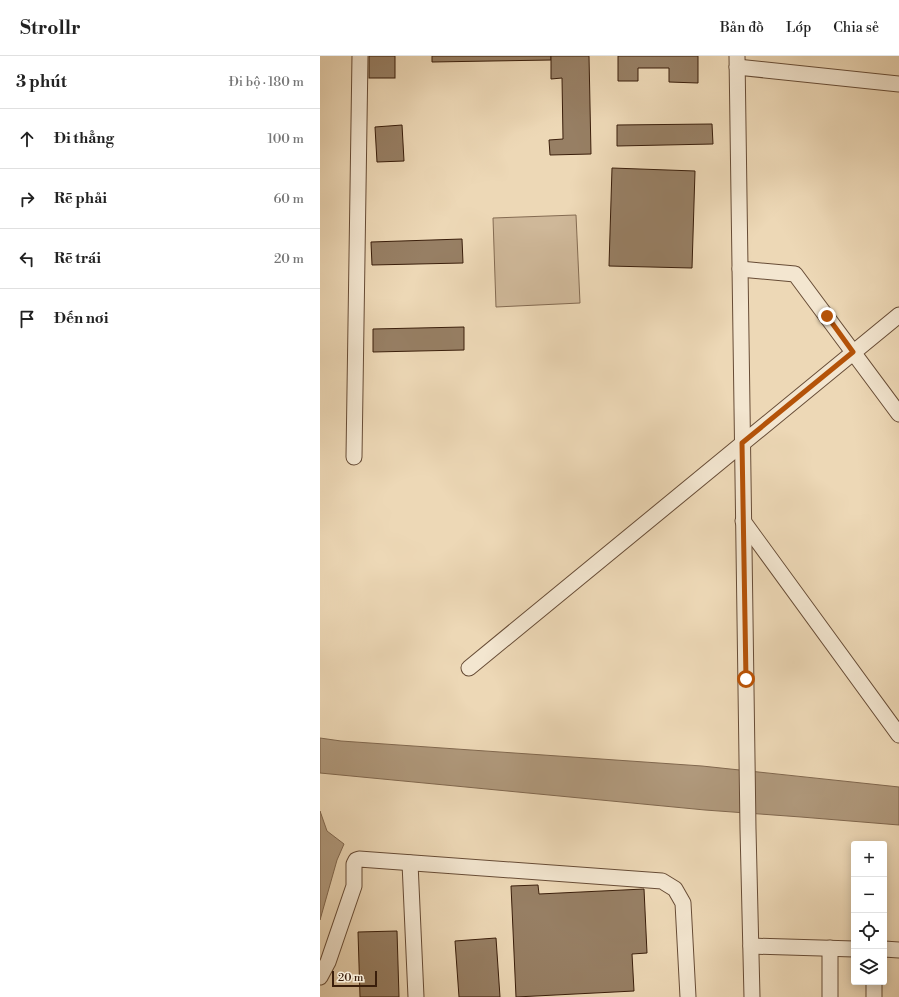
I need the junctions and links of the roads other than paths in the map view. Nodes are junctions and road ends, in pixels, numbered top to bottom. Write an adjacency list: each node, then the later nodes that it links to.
1 (360, 56): 9 (street)
2 (737, 62): 3 (street); 4 (street)
3 (899, 84)
4 (740, 269): 6 (street); 8 (street)
5 (899, 315): 6 (street)
6 (853, 352): 7 (street); 8 (street)
7 (899, 414)
8 (742, 443): 10 (street); 11 (street)
9 (354, 457)
10 (743, 521): 12 (street); 14 (street)
11 (469, 668)
12 (899, 735)
13 (410, 863): 19 (street); 21 (street); 22 (street)
14 (751, 946): 15 (street); 23 (street)
15 (830, 948): 16 (street); 24 (street)
16 (851, 949)
17 (887, 949): 18 (street)
18 (899, 950)
19 (320, 977)
20 (874, 985): 25 (street)
21 (416, 997)
22 (688, 997)
23 (752, 997)
24 (830, 997)
25 (874, 997)

